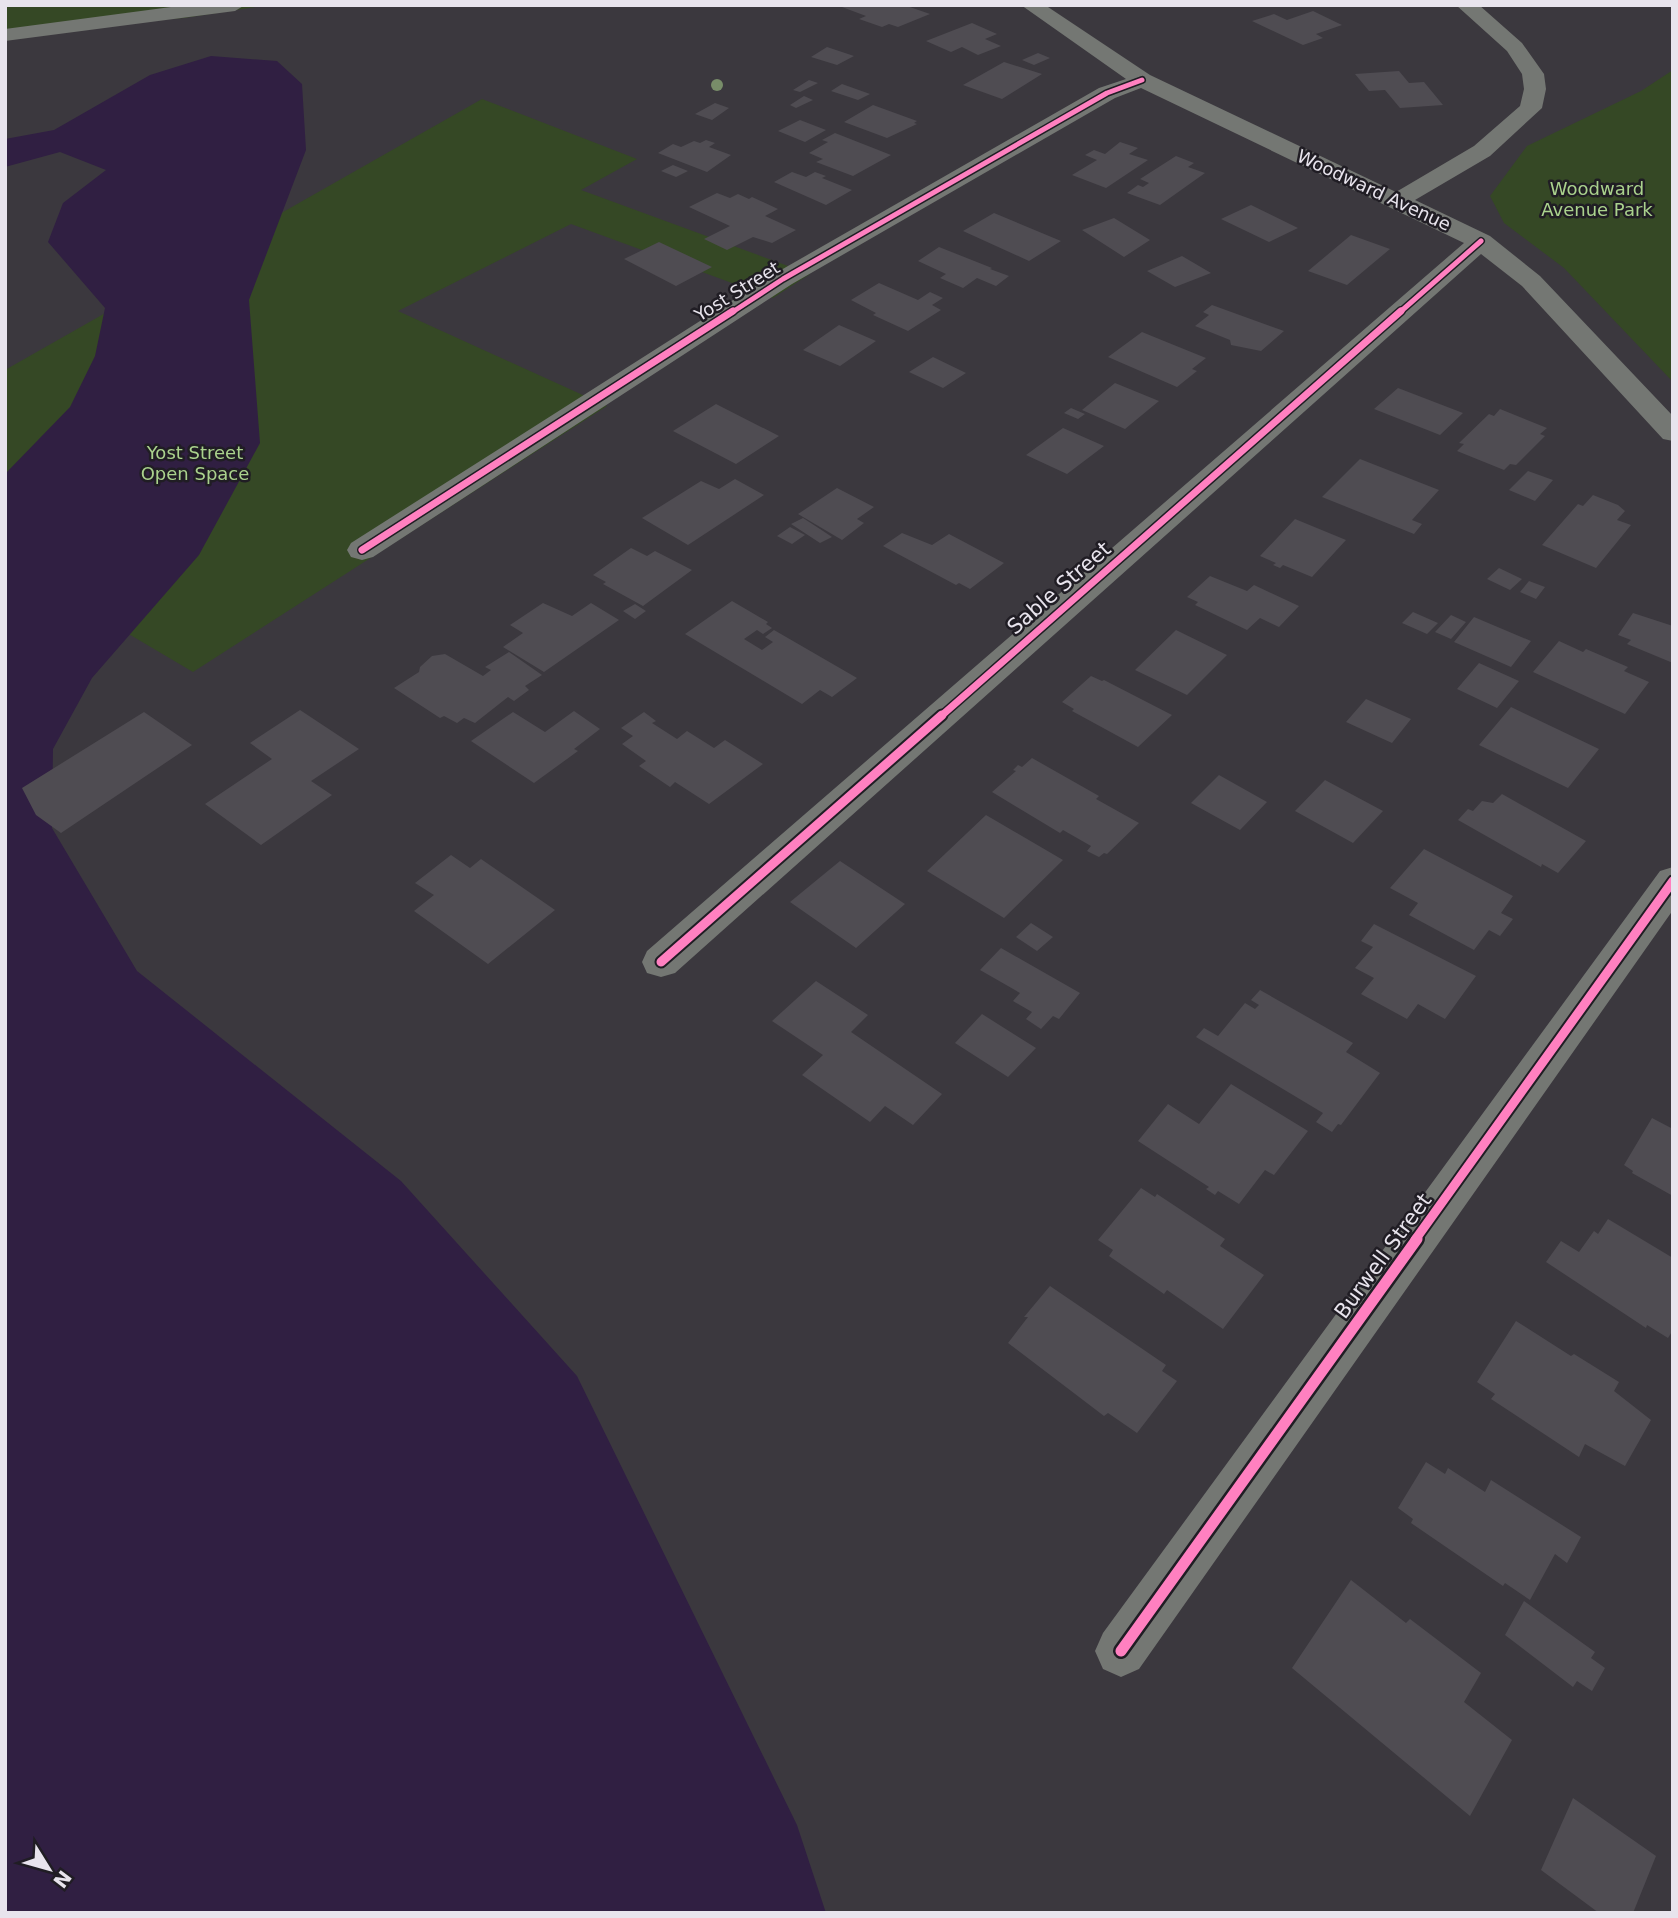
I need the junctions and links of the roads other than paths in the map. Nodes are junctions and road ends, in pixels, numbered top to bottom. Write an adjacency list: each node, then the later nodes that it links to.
1 (234, 5): 4 (street)
2 (1031, 5): 5 (street, Woodward Avenue)
3 (1466, 5): 6 (street)
4 (5, 36)
5 (1142, 80): 6 (street, Woodward Avenue); 9 (street, Yost Street)
6 (1397, 201): 7 (street, Woodward Avenue)
7 (1481, 241): 8 (street, Woodward Avenue); 11 (street, Sable Street)
8 (1673, 432)
9 (362, 550)
10 (1673, 881): 12 (street, Burwell Street)
11 (661, 962)
12 (1121, 1651)

